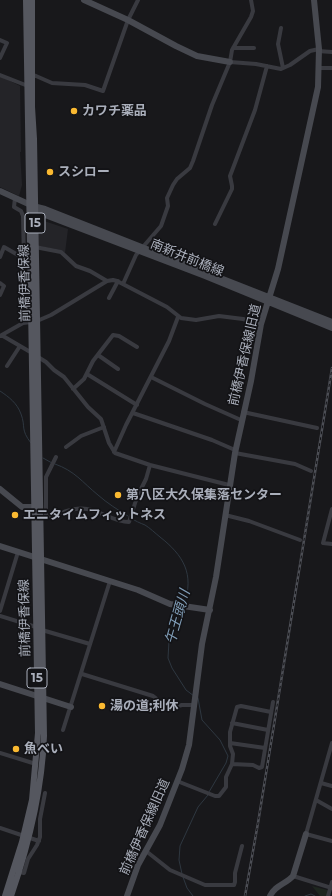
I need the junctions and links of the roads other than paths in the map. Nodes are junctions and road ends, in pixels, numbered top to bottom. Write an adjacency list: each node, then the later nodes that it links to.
1 (26, 0): 22 (main road, 前橋伊香保線 / 15)
2 (32, 0): 21 (main road, 前橋伊香保線 / 15)
3 (84, 0): 7 (street)
4 (138, 0): 7 (street)
5 (251, 0): 10 (street)
6 (314, 0): 12 (street, 前橋伊香保線旧道)
7 (128, 20): 15 (street); 21 (street)
8 (281, 28): 17 (street)
9 (0, 40): 14 (street)
10 (233, 48): 11 (street); 15 (street)
11 (254, 48)
12 (319, 50): 13 (street); 17 (street); 18 (street, 前橋伊香保線旧道)
13 (332, 52)
14 (0, 58)
15 (230, 62): 16 (street); 29 (street)
16 (267, 66): 17 (street); 26 (street)
17 (282, 68)
18 (319, 68): 19 (street); 38 (street, 前橋伊香保線旧道)
19 (332, 68)
20 (0, 75): 22 (street)
21 (32, 75): 25 (main road, 前橋伊香保線 / 15)
22 (28, 86): 25 (main road, 前橋伊香保線 / 15)
23 (0, 192): 24 (street, 南新井前橋線)
24 (15, 198): 25 (street, 南新井前橋線); 30 (street)
25 (32, 206): 28 (main road, 前橋伊香保線 / 15); 29 (street, 南新井前橋線); 41 (main road, 前橋伊香保線 / 15)
26 (215, 224)
27 (2, 246): 30 (street); 31 (street)
28 (35, 246): 32 (street); 41 (main road, 前橋伊香保線 / 15)
29 (142, 250): 35 (street); 38 (street, 南新井前橋線)
30 (24, 256): 43 (street)
31 (0, 257)
32 (107, 281): 33 (street); 41 (street)
33 (118, 281): 35 (street); 37 (street)
34 (0, 283): 36 (street)
35 (123, 284): 39 (street)
36 (0, 295)
37 (109, 298)
38 (269, 299): 40 (street, 南新井前橋線); 44 (street, 前橋伊香保線旧道)
39 (178, 317): 44 (street); 55 (street)
40 (314, 317): 42 (street, 南新井前橋線); 45 (street, 南新井前橋線)
41 (34, 322): 43 (street); 49 (main road, 前橋伊香保線 / 15); 51 (main road, 前橋伊香保線 / 15)
42 (332, 322)
43 (23, 324): 46 (street)
44 (261, 324): 58 (street, 前橋伊香保線旧道)
45 (332, 328)
46 (0, 336): 47 (street)
47 (20, 346): 49 (street); 52 (street)
48 (137, 347): 50 (street)
49 (31, 353): 51 (street); 67 (main road, 前橋伊香保線 / 15)
50 (98, 355): 53 (street); 54 (street)
51 (38, 357): 56 (street); 67 (main road, 前橋伊香保線 / 15)
52 (7, 366)
53 (118, 369)
54 (87, 374): 56 (street); 57 (street)
55 (151, 377): 57 (street); 60 (street)
56 (73, 388): 61 (street)
57 (137, 405): 59 (street)
58 (243, 412): 60 (street, 前橋伊香保線旧道); 62 (street)
59 (132, 413): 64 (street); 65 (street)
60 (241, 420): 64 (street, 前橋伊香保線旧道)
61 (104, 427): 63 (street); 65 (street)
62 (317, 428)
63 (66, 447)
64 (235, 451): 69 (street); 70 (street, 前橋伊香保線旧道)
65 (114, 452): 68 (street)
66 (56, 456): 75 (street)
67 (36, 458): 72 (main road, 前橋伊香保線 / 15); 75 (main road, 前橋伊香保線 / 15)
68 (150, 465): 70 (street); 75 (street)
69 (311, 471)
70 (229, 485): 74 (street, 前橋伊香保線旧道)
71 (0, 488): 72 (street)
72 (34, 507): 80 (main road, 前橋伊香保線 / 15)
73 (332, 509): 77 (street)
74 (226, 515): 76 (street); 82 (street, 前橋伊香保線旧道)
75 (43, 518): 80 (main road, 前橋伊香保線 / 15)
76 (300, 540)
77 (332, 544)
78 (0, 546): 79 (street)
79 (18, 552): 80 (street); 83 (street)
80 (38, 558): 81 (street); 85 (main road, 前橋伊香保線 / 15); 86 (main road, 前橋伊香保線 / 15)
81 (110, 581): 82 (street); 87 (street)
82 (210, 610): 92 (street, 前橋伊香保線旧道)
83 (0, 611)
84 (0, 616): 85 (street)
85 (36, 627): 90 (main road, 前橋伊香保線 / 15)
86 (42, 630): 87 (street); 90 (main road, 前橋伊香保線 / 15)
87 (90, 644): 88 (street)
88 (82, 674): 92 (street); 93 (street)
89 (0, 684): 90 (street)
90 (41, 697): 93 (street); 102 (main road, 前橋伊香保線 / 15); 114 (main road, 前橋伊香保線 / 15)
91 (273, 702): 94 (street)
92 (194, 705): 106 (street, 前橋伊香保線旧道)
93 (71, 707): 96 (street)
94 (271, 712): 95 (street); 97 (street)
95 (232, 723): 97 (street); 98 (street)
96 (63, 730)
97 (268, 730): 100 (street)
98 (230, 743): 100 (street); 103 (street)
99 (332, 744): 104 (street)
100 (265, 748): 103 (street)
101 (0, 753): 102 (street)
102 (36, 764): 114 (main road, 前橋伊香保線 / 15)
103 (232, 764): 106 (street)
104 (326, 764): 105 (street); 107 (street)
105 (332, 766)
106 (177, 781): 118 (street, 前橋伊香保線旧道)
107 (321, 782): 108 (street); 110 (street)
108 (332, 786)
109 (45, 793): 115 (street)
110 (316, 800): 111 (street); 113 (street)
111 (332, 809)
112 (0, 828): 114 (street)
113 (306, 834): 116 (street); 120 (street)
114 (27, 837): 115 (street); 119 (main road, 前橋伊香保線 / 15); 123 (main road, 前橋伊香保線 / 15)
115 (39, 841): 119 (street)
116 (332, 842)
117 (242, 846): 118 (street)
118 (146, 851): 125 (street, 前橋伊香保線旧道)
119 (19, 872): 124 (main road, 前橋伊香保線 / 15)
120 (293, 876): 122 (street); 126 (street)
121 (332, 882): 122 (street)
122 (331, 888): 127 (street)
123 (5, 896)
124 (11, 896)
125 (127, 896)
126 (270, 896)
127 (328, 896)

